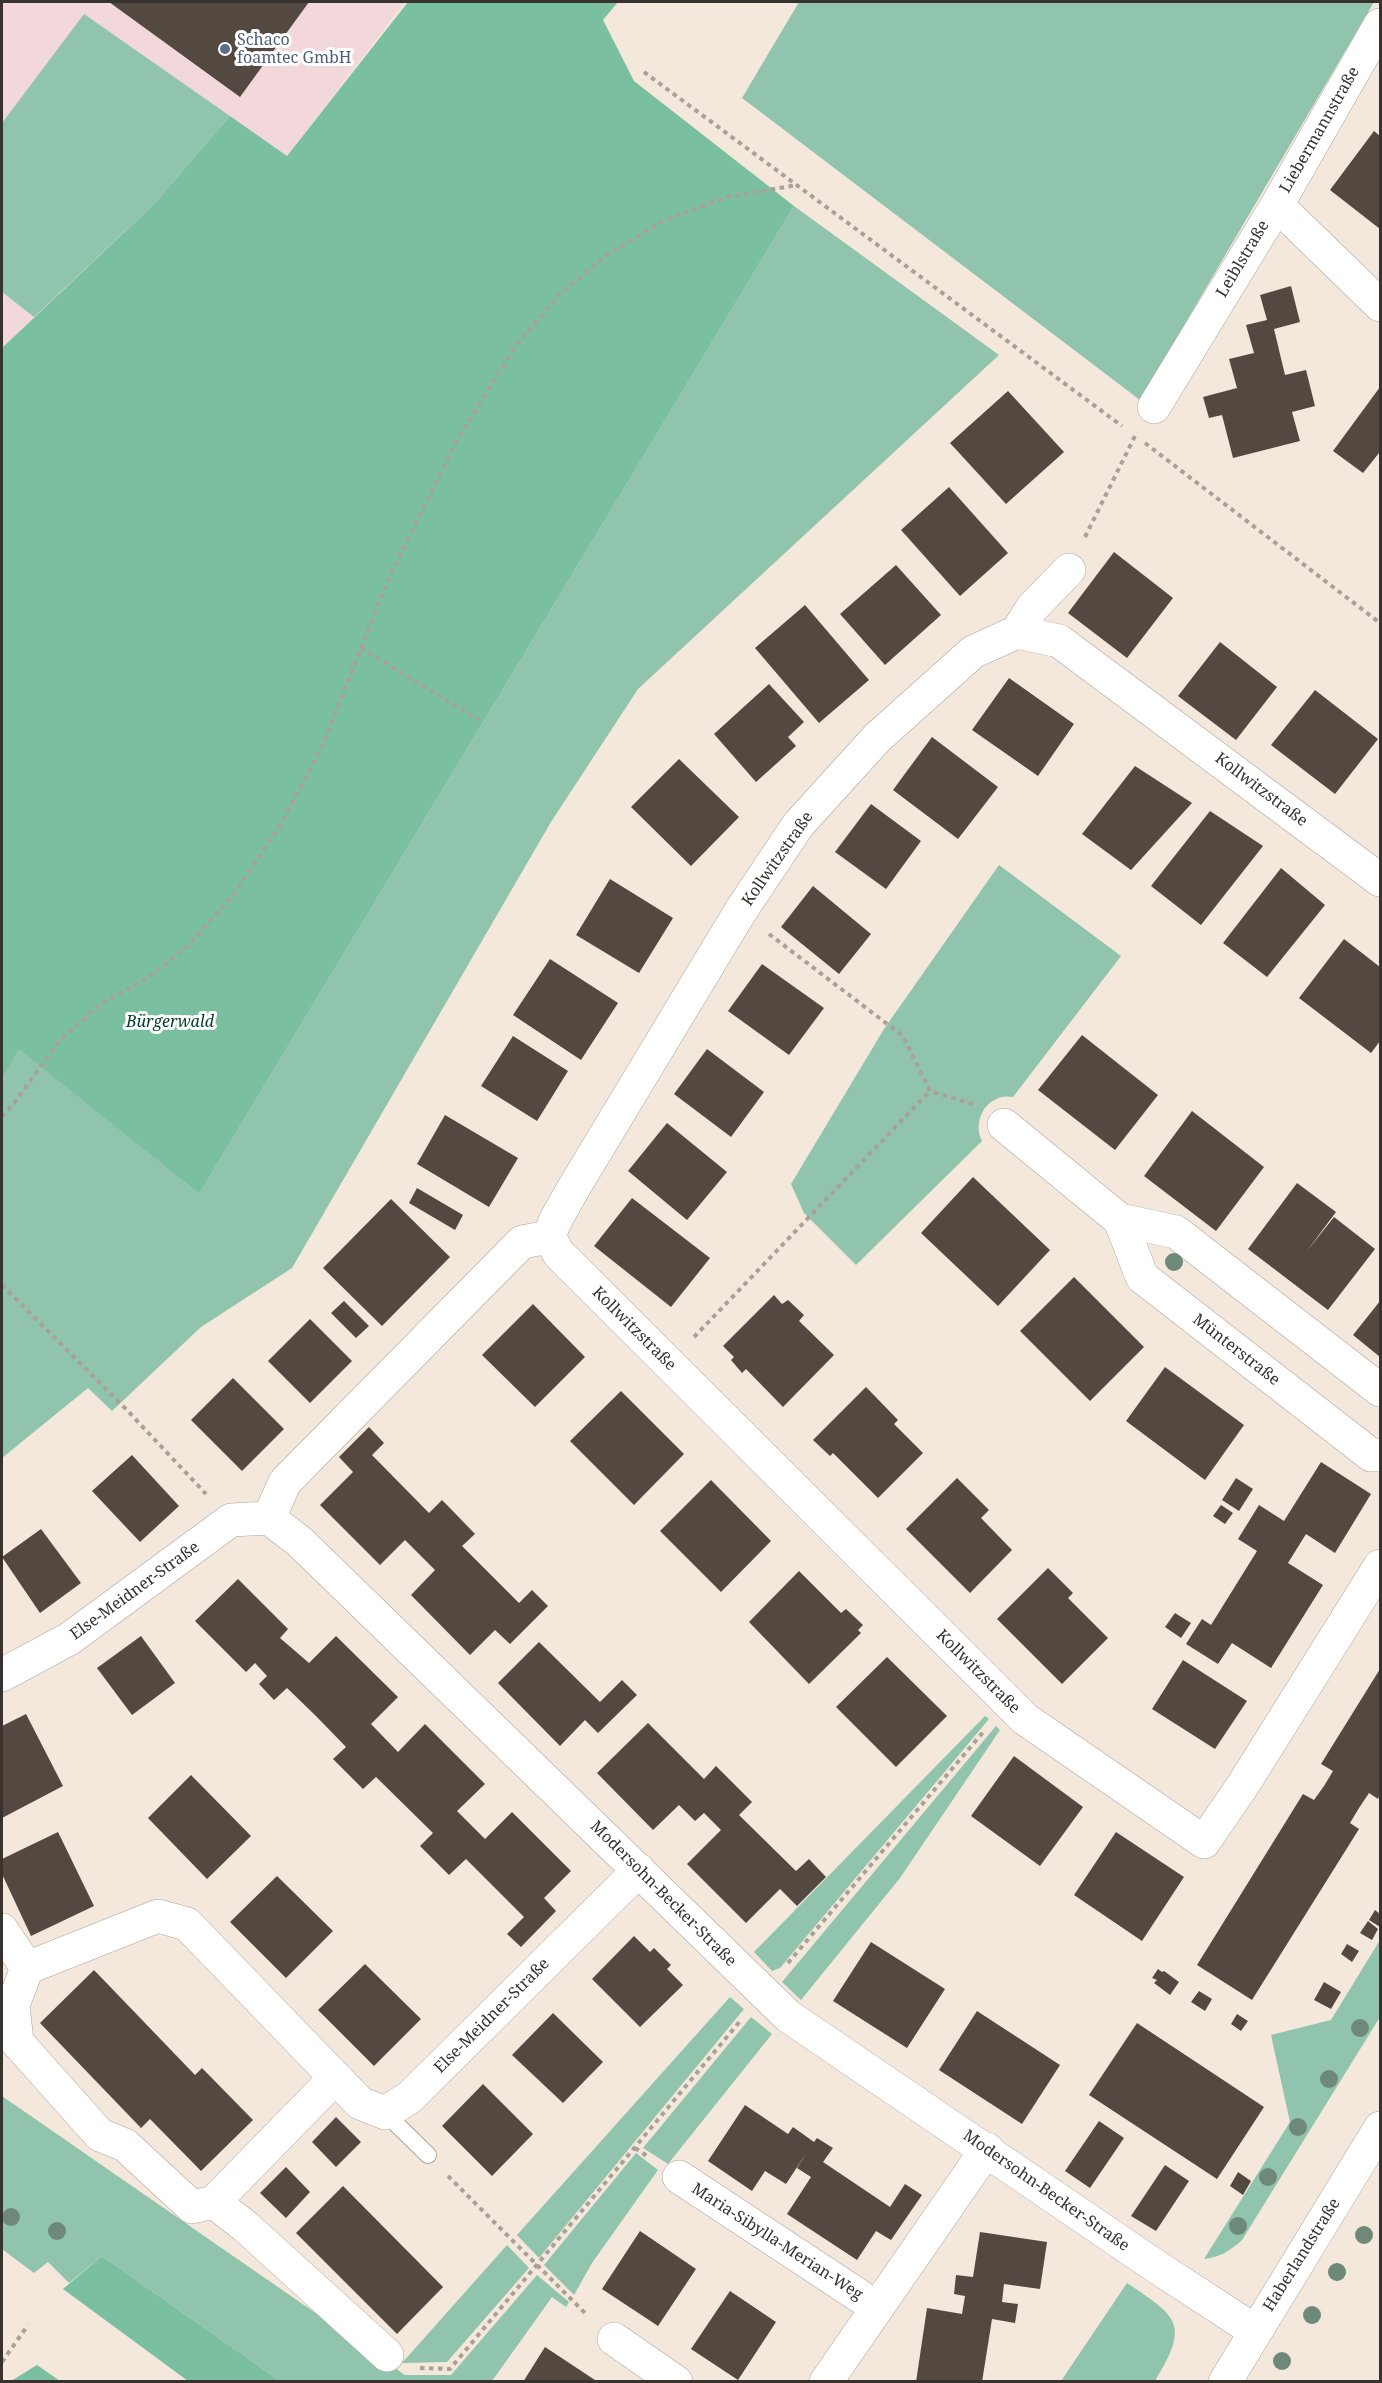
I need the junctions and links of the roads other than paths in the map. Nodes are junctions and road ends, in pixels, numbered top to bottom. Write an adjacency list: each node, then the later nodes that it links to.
1 (1380, 25): 2 (street, Liebermannstraße)
2 (1277, 205): 3 (street, Leiblstraße); 4 (street, Leiblstraße)
3 (1380, 305)
4 (1154, 407)
5 (1069, 570): 6 (street)
6 (1017, 632): 7 (street, Kollwitzstraße); 10 (street, Kollwitzstraße)
7 (1380, 880)
8 (1004, 1125): 9 (street, Münterstraße)
9 (1120, 1220): 11 (street, Münterstraße); 12 (street, Münterstraße)
10 (549, 1237): 13 (street); 14 (street, Kollwitzstraße)
11 (1380, 1390)
12 (1380, 1455)
13 (269, 1518): 15 (street, Else-Meidner-Straße); 16 (street, Modersohn-Becker-Straße)
14 (1380, 1566)
15 (2, 1675)
16 (639, 1870): 20 (street, Else-Meidner-Straße); 22 (street, Modersohn-Becker-Straße)
17 (2, 1929): 18 (street)
18 (27, 1968): 19 (street); 25 (street)
19 (335, 2078): 20 (street); 25 (street)
20 (385, 2113): 23 (lane)
21 (1380, 2128): 27 (street, Haberlandstraße)
22 (987, 2150): 26 (street, Maria-Sibylla-Merian-Weg); 27 (street, Modersohn-Becker-Straße)
23 (428, 2155)
24 (679, 2177): 26 (street, Maria-Sibylla-Merian-Weg)
25 (214, 2202): 29 (street)
26 (876, 2307): 31 (street, Maria-Sibylla-Merian-Weg)
27 (1256, 2331): 32 (street, Haberlandstraße)
28 (614, 2339): 30 (street)
29 (387, 2355)
30 (676, 2382)
31 (826, 2382)
32 (1225, 2382)

